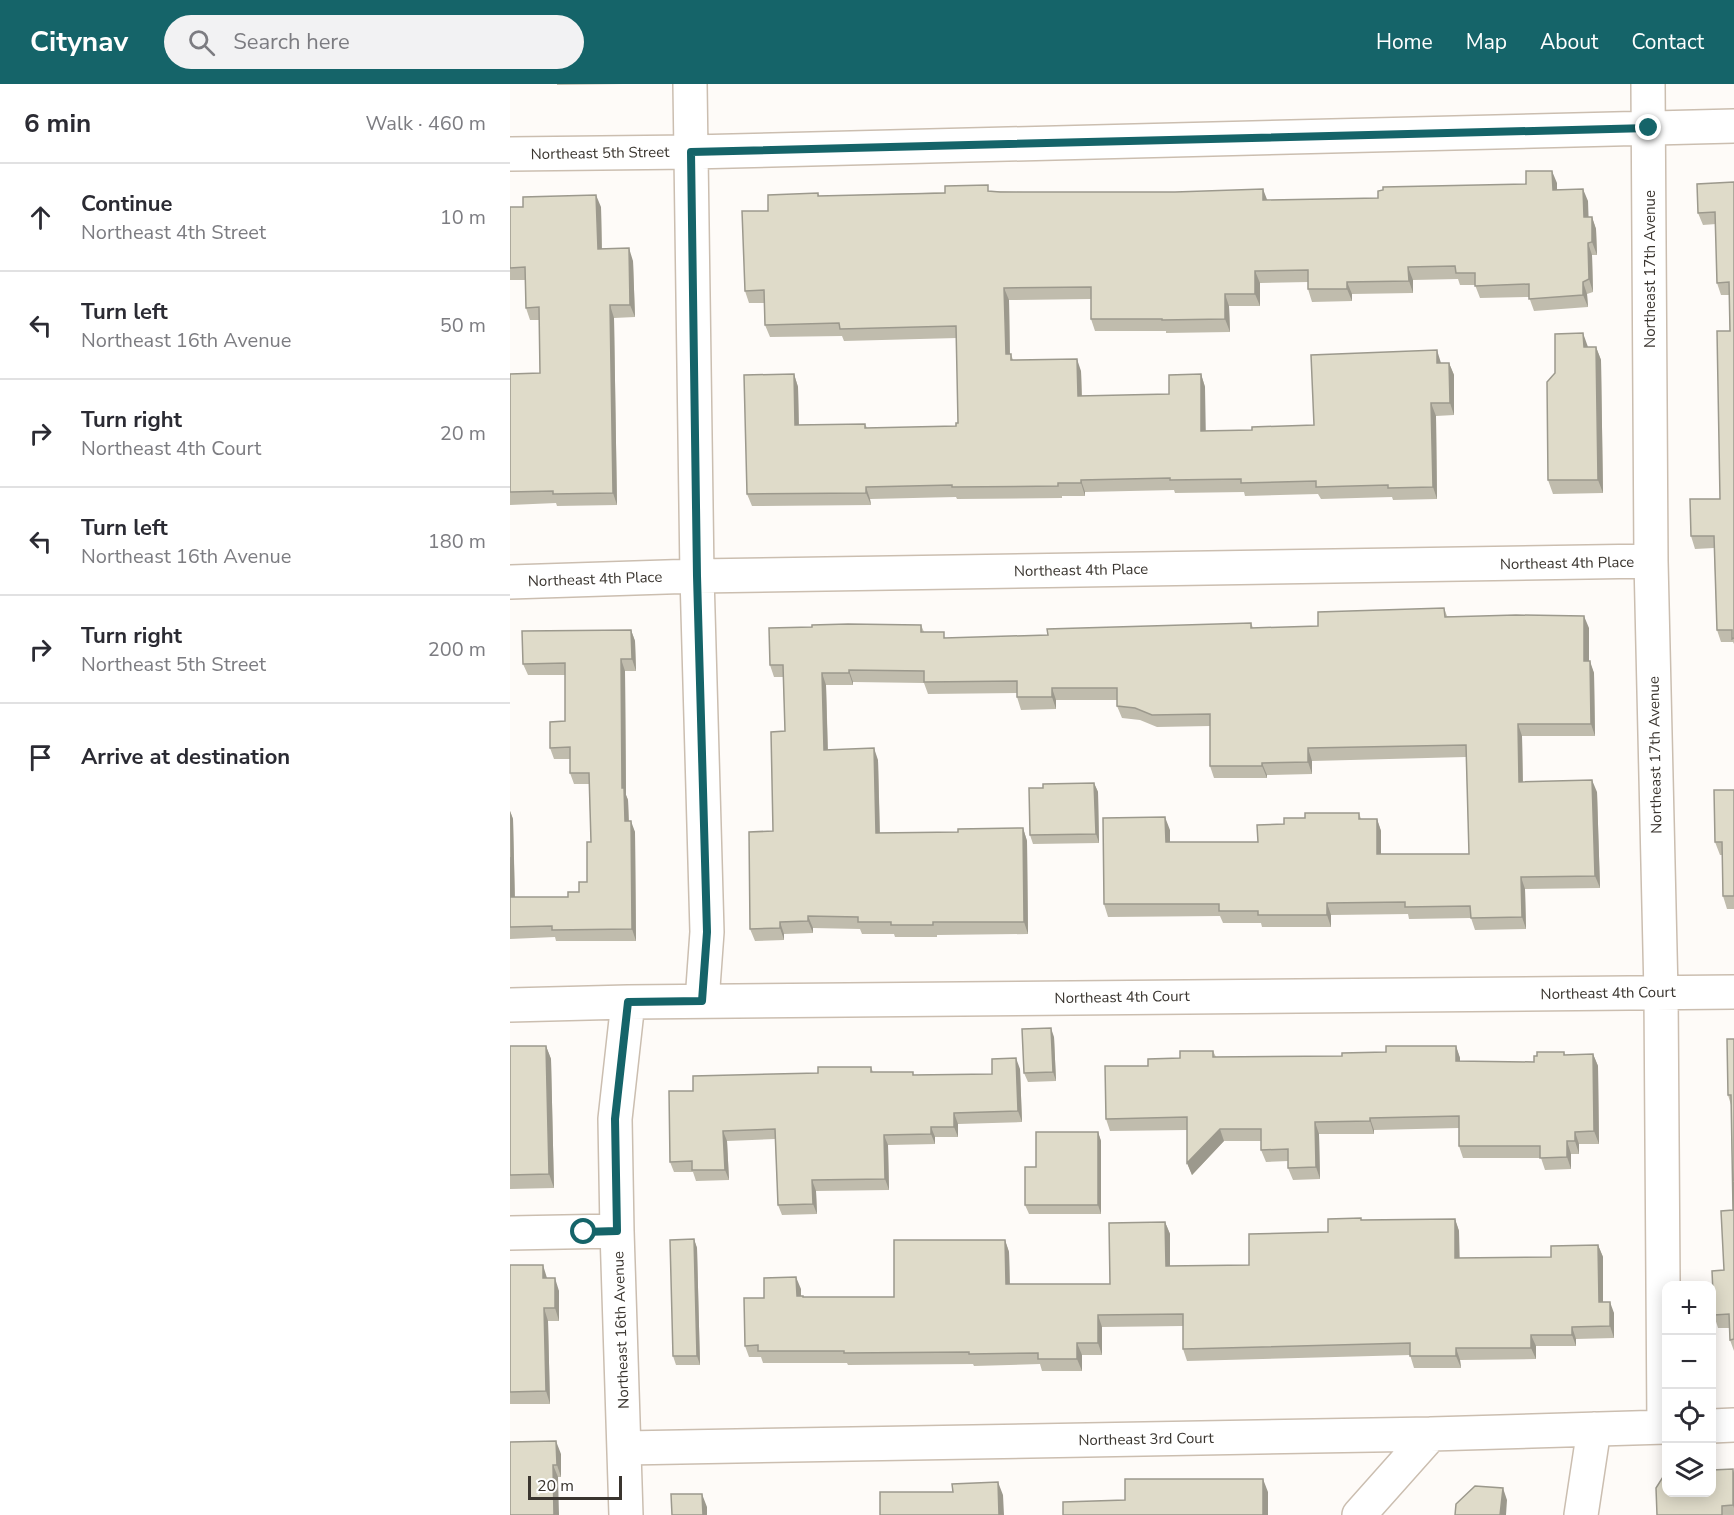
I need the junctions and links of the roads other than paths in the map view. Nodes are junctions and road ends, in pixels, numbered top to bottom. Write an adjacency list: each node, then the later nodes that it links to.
1 (690, 84): 5 (street)
2 (1648, 84): 4 (street, Northeast 17th Avenue)
3 (1734, 126): 4 (street, Northeast 5th Street)
4 (1649, 128): 5 (street, Northeast 5th Street); 7 (street, Northeast 17th Avenue)
5 (691, 152): 6 (street, Northeast 5th Street); 8 (street)
6 (510, 154)
7 (1651, 561): 8 (street, Northeast 4th Place); 11 (street, Northeast 17th Avenue)
8 (697, 576): 9 (street, Northeast 4th Place); 12 (street)
9 (510, 582)
10 (1734, 992): 11 (street, Northeast 4th Court)
11 (1661, 993): 12 (street, Northeast 4th Court); 17 (street, Northeast 17th Avenue)
12 (702, 1001): 13 (street, Northeast 4th Court)
13 (628, 1002): 14 (street, Northeast 4th Court); 15 (street, Northeast 16th Avenue)
14 (510, 1005)
15 (617, 1231): 16 (street); 23 (street, Northeast 16th Avenue)
16 (510, 1233)
17 (1666, 1389)
18 (1734, 1425): 19 (street)
19 (1716, 1426)
20 (1662, 1427): 21 (street, Northeast 3rd Court)
21 (1594, 1429): 22 (street, Northeast 3rd Court); 26 (street)
22 (1431, 1434): 23 (street, Northeast 3rd Court); 25 (street)
23 (625, 1448): 24 (street, Northeast 16th Avenue)
24 (626, 1515)
25 (1359, 1515)
26 (1581, 1515)

